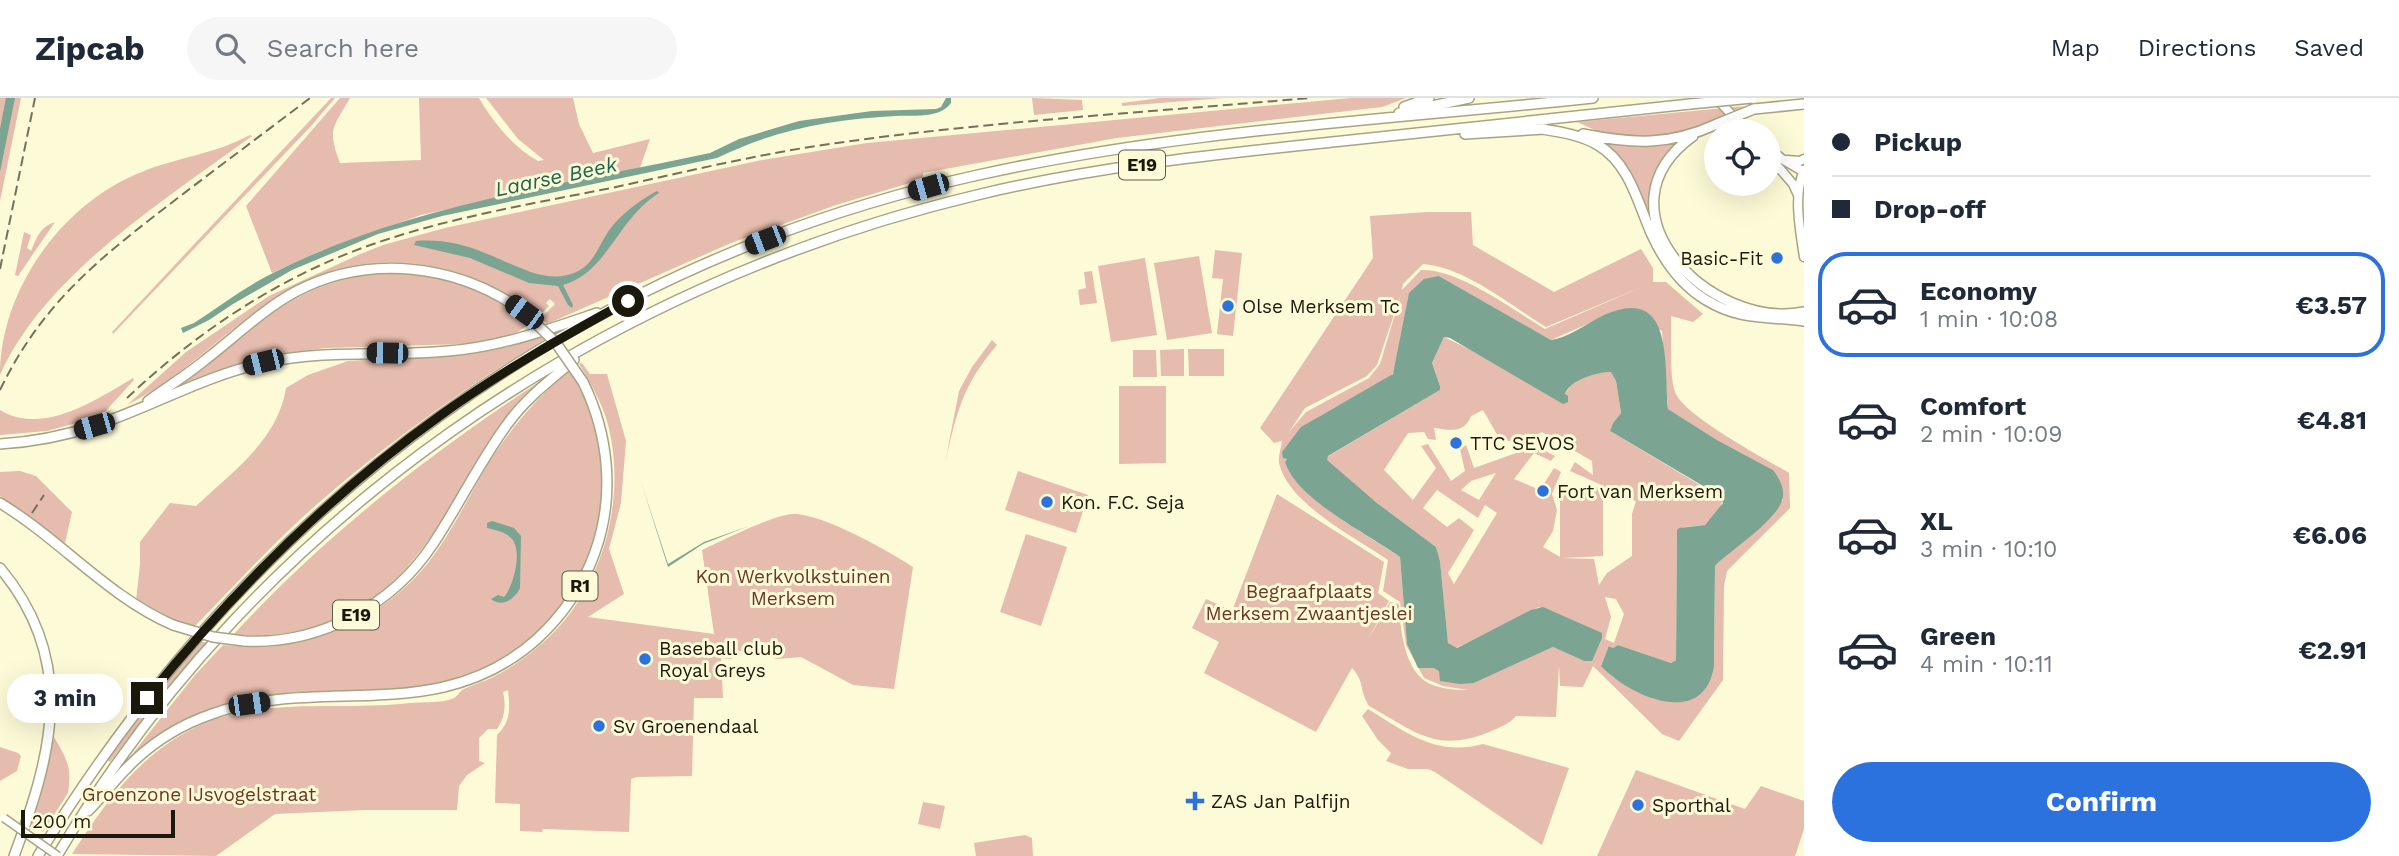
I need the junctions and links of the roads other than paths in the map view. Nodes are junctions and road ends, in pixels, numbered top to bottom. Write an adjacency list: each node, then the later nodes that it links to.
1 (1429, 98): 8 (highway)
2 (1469, 98): 8 (highway)
3 (1593, 98): 8 (highway, E19)
4 (1716, 98): 7 (main road)
5 (1752, 98): 11 (highway, E19, bridge)
6 (1804, 104): 10 (highway, bridge)
7 (1736, 119)
8 (1374, 120): 19 (highway, E19)
9 (1542, 129): 10 (highway); 11 (highway); 21 (highway)
10 (1698, 132): 20 (highway)
11 (1403, 135): 22 (highway, E19)
12 (1804, 159): 13 (main road)
13 (1781, 162)
14 (1781, 163): 16 (main road)
15 (1781, 165): 17 (main road)
16 (1803, 175): 17 (main road)
17 (1799, 198): 18 (main road)
18 (1804, 257)
19 (628, 301): 23 (highway, E19); 31 (highway, E19)
20 (1804, 312)
21 (1804, 321)
22 (598, 339): 25 (highway, E19); 26 (highway, E19, bridge)
23 (141, 407): 24 (highway, R1); 29 (highway, R1, bridge)
24 (0, 444)
25 (372, 493): 29 (highway, R1)
26 (0, 503)
27 (0, 568): 30 (highway)
28 (4, 818): 32 (street, bridge)
29 (77, 822): 32 (highway, R1)
30 (14, 856)
31 (38, 856)
32 (57, 856)

